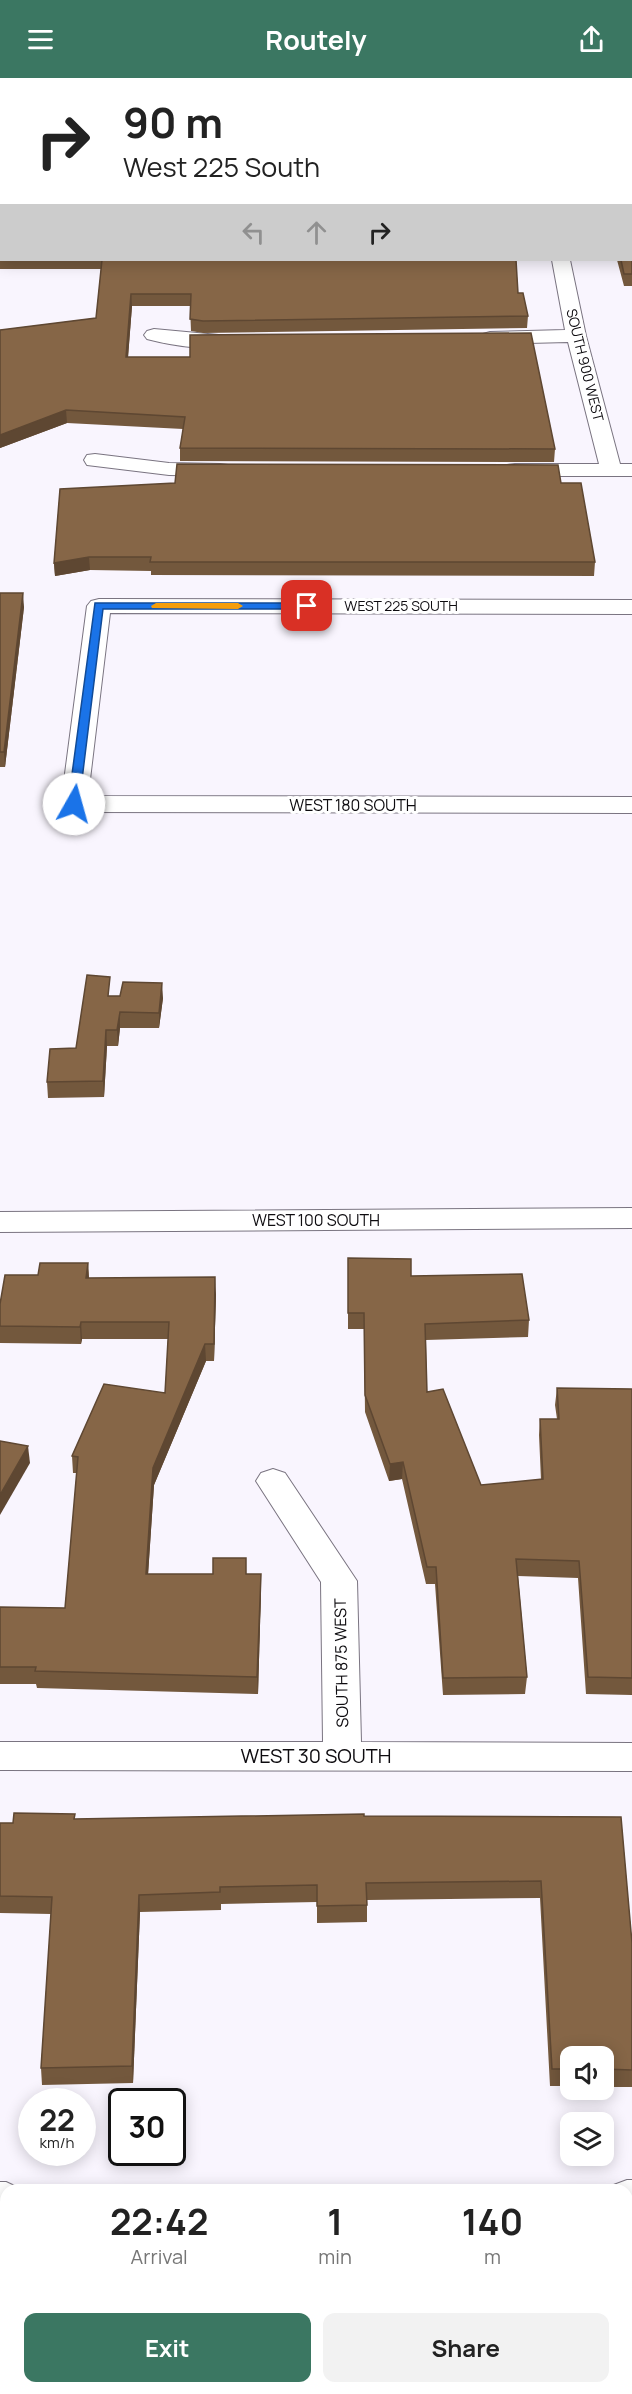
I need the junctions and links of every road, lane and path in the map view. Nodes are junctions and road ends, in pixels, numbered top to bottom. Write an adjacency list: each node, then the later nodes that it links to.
1 (561, 261): 3 (street, SOUTH 900 WEST)
2 (154, 336): 5 (street)
3 (576, 336): 4 (street); 9 (street, SOUTH 900 WEST)
4 (472, 338)
5 (250, 341)
6 (95, 460): 7 (street)
7 (240, 470)
8 (492, 470): 9 (street)
9 (622, 470)
10 (632, 607): 11 (street, WEST 225 SOUTH)
11 (74, 804): 12 (street, WEST 180 SOUTH)
12 (632, 805)
13 (632, 1218): 14 (street, WEST 100 SOUTH)
14 (0, 1222)
15 (273, 1481): 17 (street, SOUTH 875 WEST)
16 (0, 1756): 17 (street, WEST 30 SOUTH)
17 (342, 1756): 18 (street, WEST 30 SOUTH)
18 (632, 1757)

